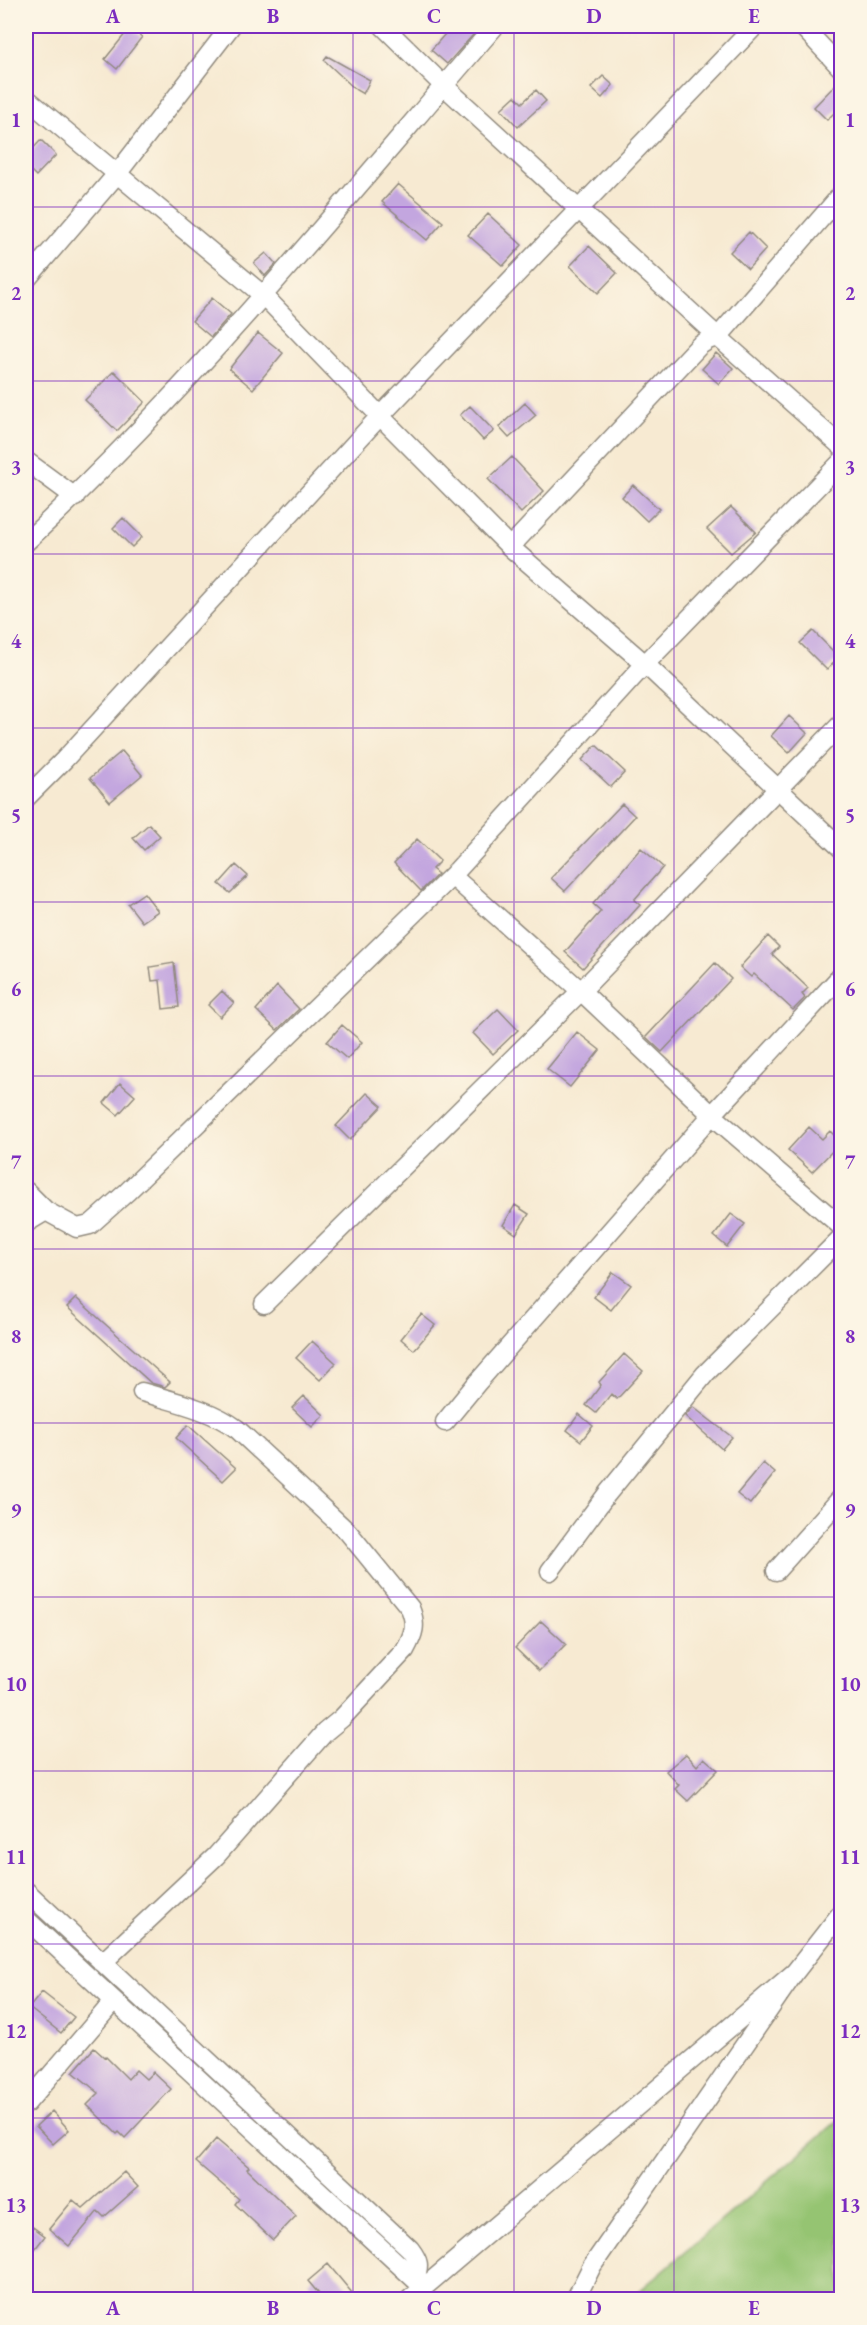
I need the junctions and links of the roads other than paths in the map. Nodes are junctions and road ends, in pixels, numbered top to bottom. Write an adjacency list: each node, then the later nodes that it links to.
1 (231, 26): 9 (street)
2 (383, 26): 7 (street)
3 (495, 26): 7 (street)
4 (755, 26): 11 (street)
5 (801, 26): 6 (street)
6 (842, 69)
7 (443, 85): 11 (street); 13 (street)
8 (26, 98): 9 (street)
9 (117, 174): 12 (street); 13 (street)
10 (842, 194): 14 (street)
11 (579, 208): 14 (street); 15 (street)
12 (26, 280)
13 (264, 296): 15 (street); 19 (street)
14 (718, 337): 16 (street); 21 (street)
15 (380, 416): 21 (street); 25 (street)
16 (842, 447)
17 (26, 461): 19 (street)
18 (842, 461): 22 (street)
19 (75, 497): 20 (street)
20 (26, 542)
21 (510, 547): 22 (street)
22 (645, 664): 24 (street); 27 (street)
23 (842, 723): 24 (street)
24 (778, 789): 26 (street); 29 (street)
25 (26, 798)
26 (842, 849)
27 (452, 876): 29 (street); 32 (street)
28 (842, 975): 30 (street)
29 (581, 991): 30 (street); 36 (street)
30 (712, 1115): 34 (street); 38 (street)
31 (26, 1191): 32 (street)
32 (46, 1211): 33 (street)
33 (26, 1223)
34 (842, 1227)
35 (842, 1237): 40 (street)
36 (264, 1304)
37 (142, 1392): 45 (street)
38 (446, 1422)
39 (842, 1497): 41 (street)
40 (550, 1571)
41 (776, 1571)
42 (26, 1891): 45 (street)
43 (842, 1912): 46 (street)
44 (26, 1919): 47 (street)
45 (102, 1963): 49 (street)
46 (795, 1972): 49 (street); 51 (street)
47 (113, 2002): 48 (street); 49 (street)
48 (26, 2101)
49 (419, 2283): 50 (street)
50 (409, 2300)
51 (575, 2300)

